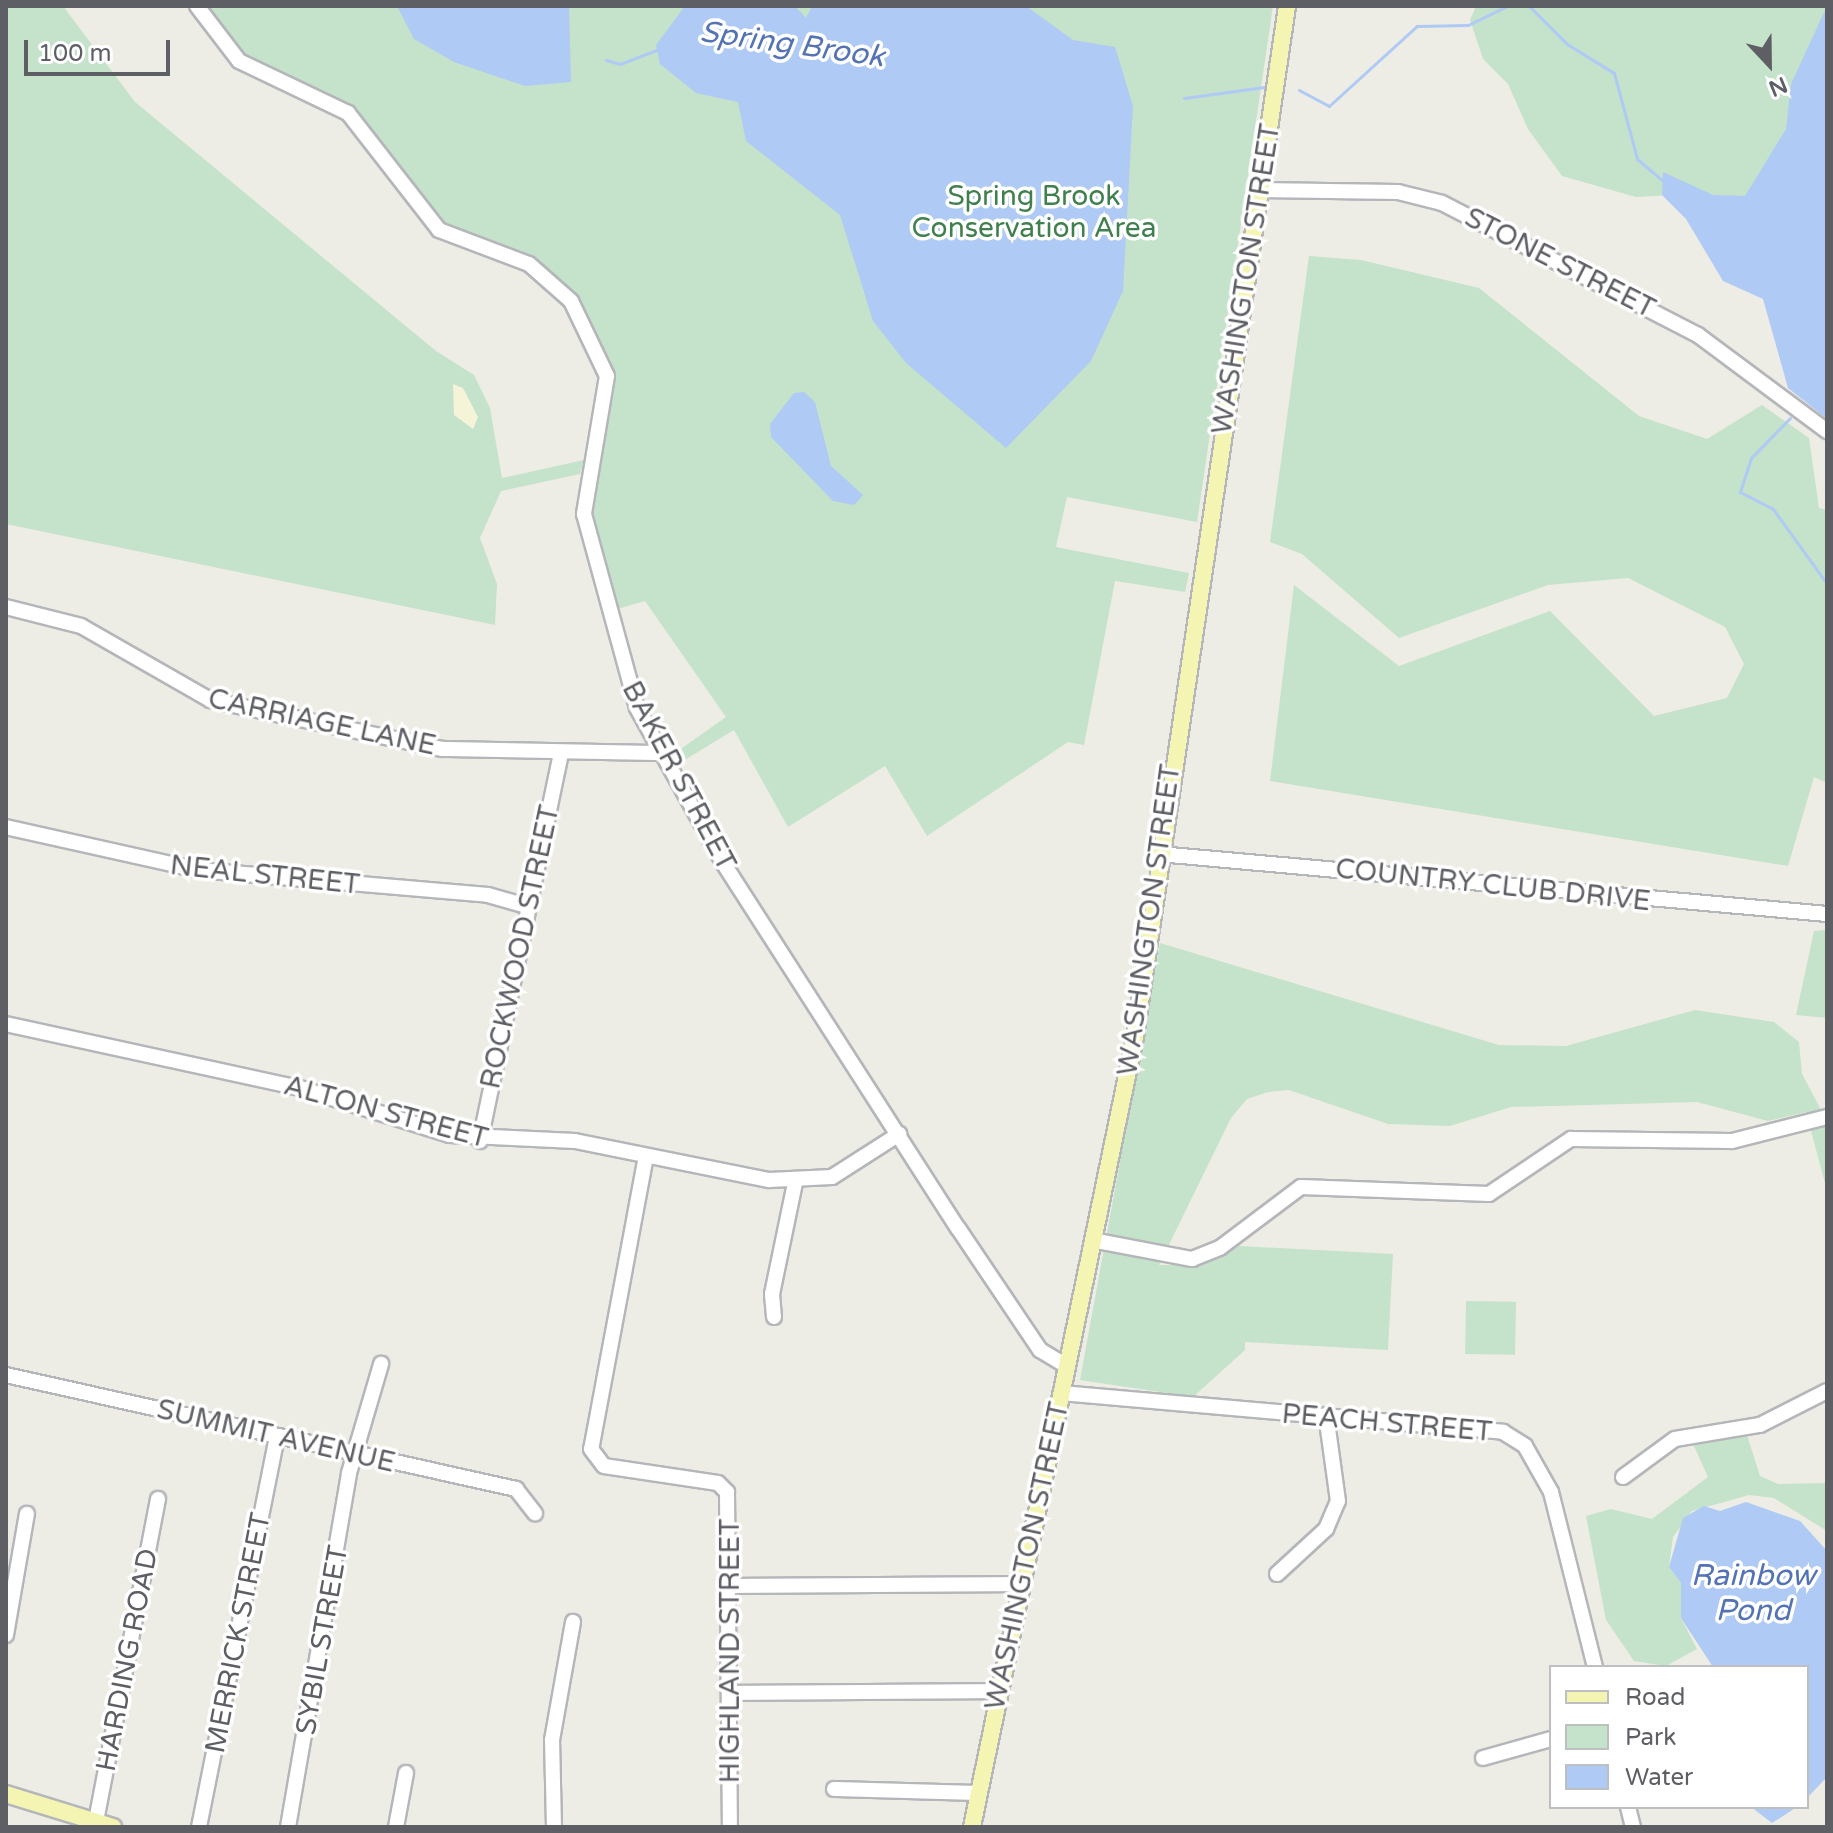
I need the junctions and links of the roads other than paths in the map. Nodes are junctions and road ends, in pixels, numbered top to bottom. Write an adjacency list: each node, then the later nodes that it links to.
1 (197, 6): 7 (street, BAKER STREET)
2 (1287, 6): 3 (main road, WASHINGTON STREET)
3 (1259, 190): 4 (street, STONE STREET); 9 (main road, WASHINGTON STREET)
4 (1827, 431)
5 (6, 607): 6 (street, CARRIAGE LANE)
6 (561, 752): 7 (street, CARRIAGE LANE); 10 (street, ROCKWOOD STREET)
7 (660, 753): 14 (street, BAKER STREET)
8 (6, 827): 10 (street, NEAL STREET)
9 (1159, 854): 11 (street, COUNTRY CLUB DRIVE); 18 (main road, WASHINGTON STREET)
10 (527, 906): 15 (street, ROCKWOOD STREET)
11 (1827, 914)
12 (6, 1024): 15 (street, ALTON STREET)
13 (1827, 1117): 18 (street)
14 (899, 1134): 17 (street, ALTON STREET); 21 (street, BAKER STREET)
15 (480, 1141): 16 (street, ALTON STREET)
16 (646, 1156): 17 (street, ALTON STREET); 34 (street, HIGHLAND STREET)
17 (795, 1183): 19 (street)
18 (1092, 1240): 21 (main road, WASHINGTON STREET)
19 (774, 1317)
20 (381, 1364): 27 (street, SYBIL STREET)
21 (1067, 1366): 24 (main road, WASHINGTON STREET)
22 (6, 1375): 26 (street, SUMMIT AVENUE)
23 (1827, 1391): 28 (street)
24 (1061, 1393): 25 (street, PEACH STREET); 33 (main road, WASHINGTON STREET)
25 (1326, 1415): 32 (street); 37 (street, PEACH STREET)
26 (277, 1438): 27 (street, SUMMIT AVENUE); 48 (street, MERRICK STREET)
27 (355, 1454): 30 (street, SUMMIT AVENUE); 49 (street, SYBIL STREET)
28 (1623, 1477)
29 (158, 1499): 46 (street, HARDING ROAD)
30 (535, 1513)
31 (27, 1514): 36 (street)
32 (1277, 1574)
33 (1021, 1584): 34 (street); 38 (main road, WASHINGTON STREET)
34 (731, 1586): 39 (street, HIGHLAND STREET)
35 (573, 1622): 51 (street)
36 (6, 1635)
37 (1594, 1665)
38 (999, 1691): 39 (street); 44 (main road, WASHINGTON STREET)
39 (730, 1693): 52 (street, HIGHLAND STREET)
40 (1549, 1740): 41 (street)
41 (1483, 1758)
42 (406, 1773): 50 (street)
43 (834, 1789): 44 (street)
44 (979, 1793): 53 (main road, WASHINGTON STREET)
45 (6, 1794): 46 (main road)
46 (96, 1821): 47 (main road)
47 (113, 1827)
48 (199, 1827)
49 (288, 1827)
50 (396, 1827)
51 (554, 1827)
52 (730, 1827)
53 (972, 1827)

